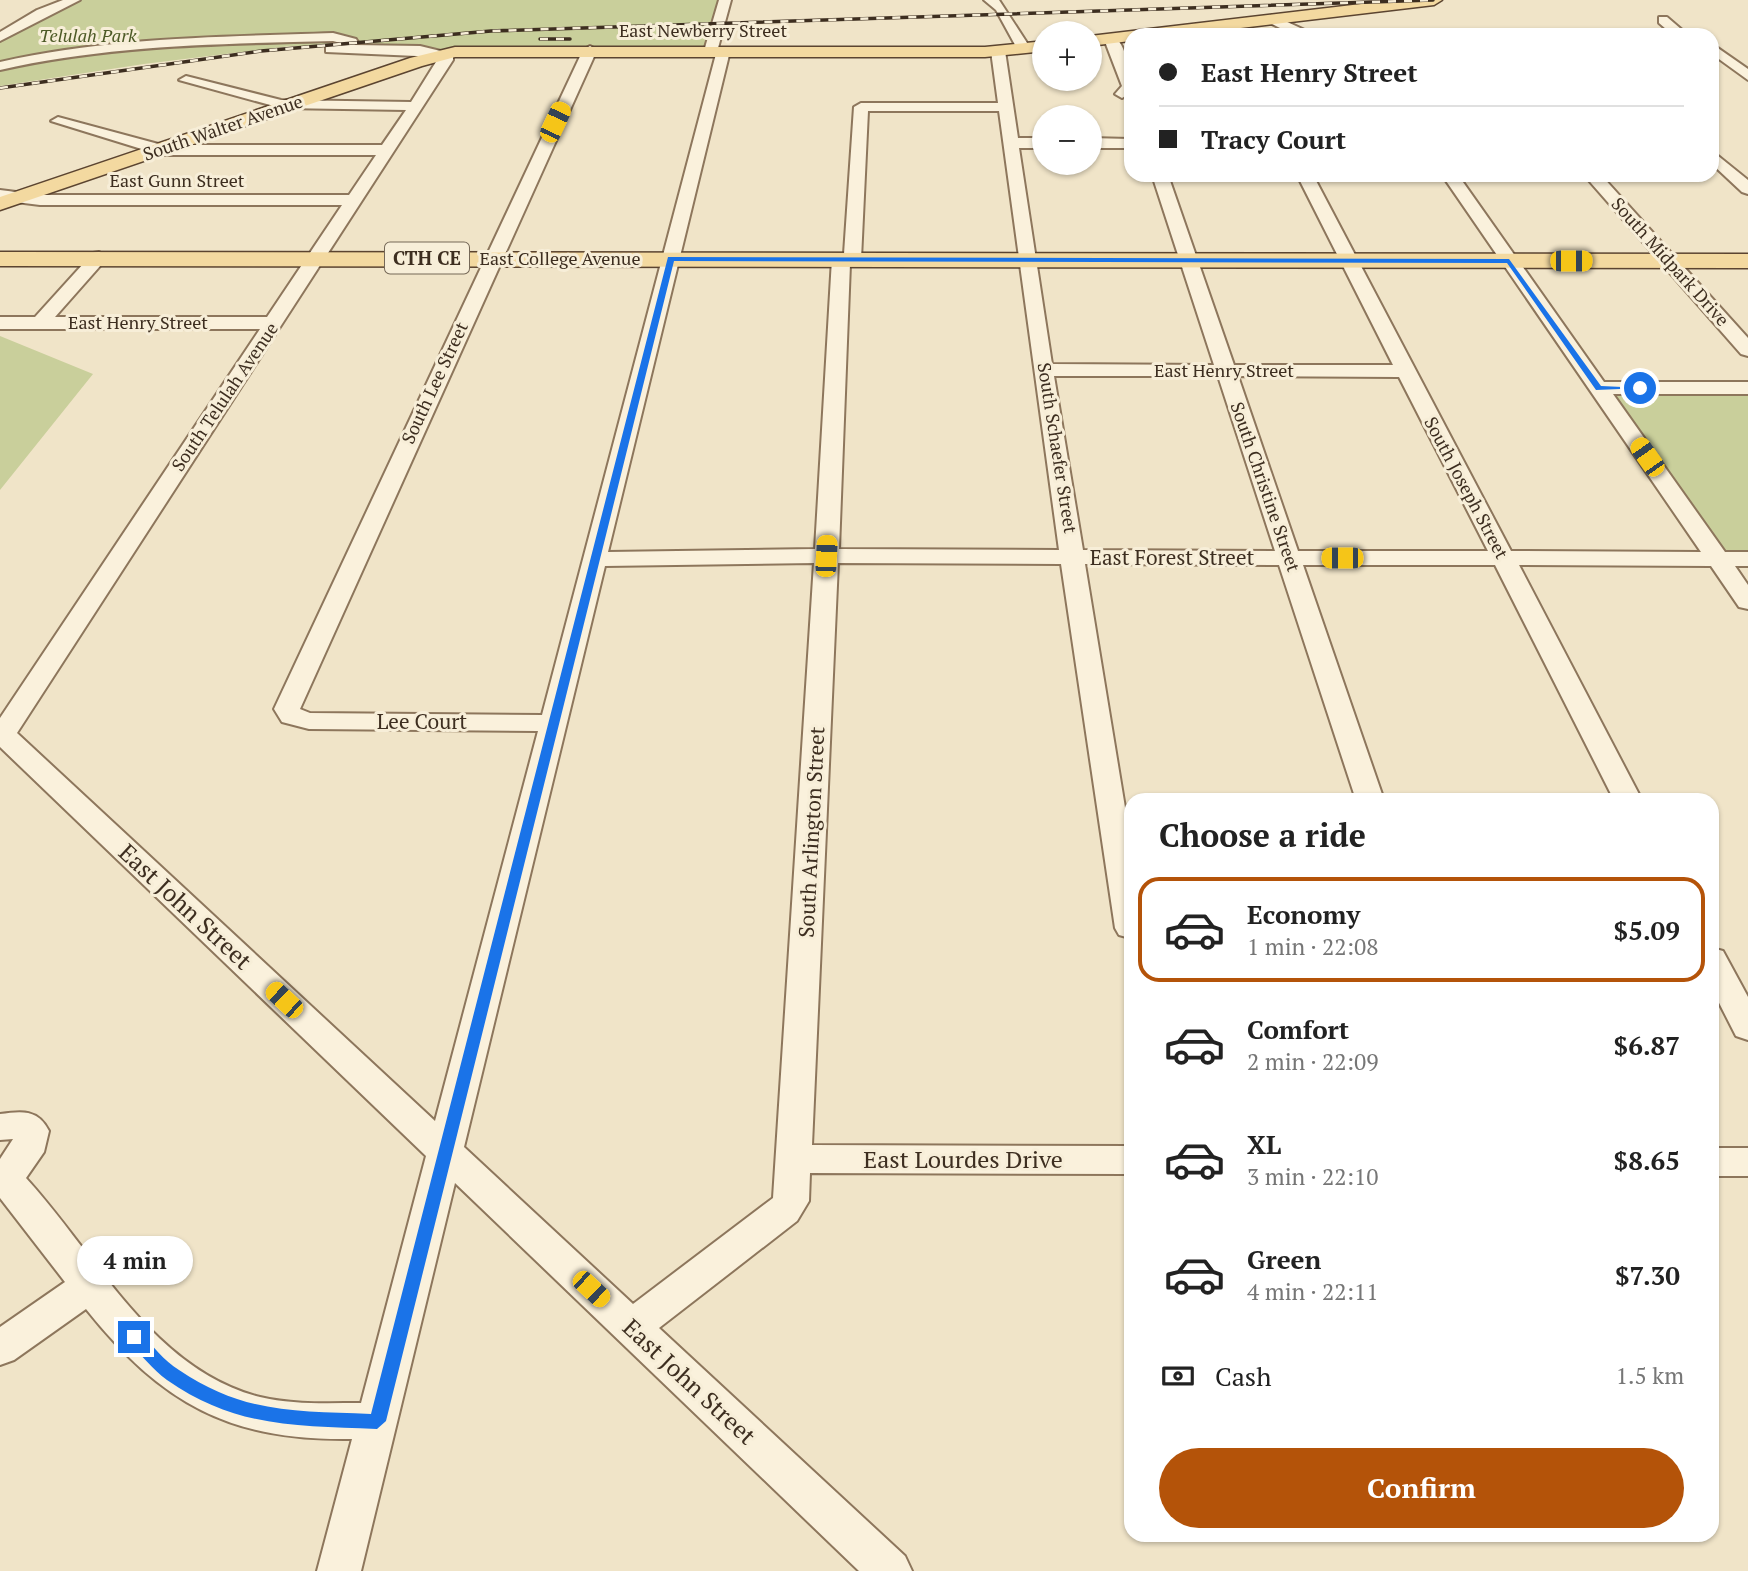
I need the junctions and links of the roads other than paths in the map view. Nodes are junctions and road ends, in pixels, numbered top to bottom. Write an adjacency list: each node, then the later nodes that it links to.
1 (74, 0): 10 (street)
2 (725, 0): 19 (street)
3 (990, 0): 17 (street)
4 (1434, 0): 5 (main road)
5 (1272, 19): 7 (main road); 8 (street)
6 (1663, 20): 9 (street)
7 (1227, 28)
8 (1290, 28)
9 (1673, 28)
10 (0, 37)
11 (1124, 37): 12 (main road)
12 (1111, 39): 13 (main road); 24 (street)
13 (1102, 40)
14 (1032, 48): 17 (main road, East Newberry Street)
15 (331, 49): 16 (street, East Newberry Street)
16 (361, 49): 22 (street, East Newberry Street); 23 (street, East Newberry Street)
17 (1024, 49): 20 (main road, East Newberry Street)
18 (590, 50): 19 (main road, East Newberry Street); 22 (main road, East Newberry Street); 49 (street, South Lee Street)
19 (717, 51): 20 (main road, East Newberry Street); 51 (street)
20 (998, 51): 31 (street, South Schaefer Street)
21 (1719, 53): 25 (street)
22 (446, 54): 29 (main road, South Walter Avenue); 30 (street, South Telulah Avenue)
23 (0, 66)
24 (1124, 73)
25 (1748, 76)
26 (186, 80): 29 (street)
27 (1124, 92): 28 (street)
28 (1122, 94)
29 (292, 105): 30 (street); 37 (main road, South Walter Avenue)
30 (416, 106): 38 (street, South Telulah Avenue)
31 (1006, 107): 33 (street, South Schaefer Street); 52 (street, South Arlington Street)
32 (58, 121): 37 (street)
33 (1011, 143): 34 (street); 53 (street, South Schaefer Street)
34 (1032, 143)
35 (1102, 143): 36 (street)
36 (1124, 144)
37 (161, 150): 38 (street); 45 (main road, South Walter Avenue)
38 (387, 150): 46 (street, South Telulah Avenue)
39 (1719, 162): 44 (street)
40 (1162, 182): 54 (street, South Christine Street)
41 (1309, 182): 55 (street, South Joseph Street)
42 (1455, 182): 56 (street)
43 (1598, 182): 57 (street, South Midpark Drive)
44 (1748, 189)
45 (5, 199): 46 (street, East Gunn Street)
46 (355, 200): 48 (street, South Telulah Avenue)
47 (99, 257): 48 (main road, East College Avenue / CTH CE); 50 (main road, East College Avenue / CTH CE); 60 (street)
48 (316, 258): 49 (main road, East College Avenue / CTH CE); 61 (street, South Telulah Avenue)
49 (493, 258): 51 (main road, East College Avenue / CTH CE); 76 (street, South Lee Street)
50 (1, 259)
51 (671, 259): 52 (main road, East College Avenue / CTH CE); 71 (street)
52 (846, 259): 53 (main road, East College Avenue / CTH CE); 68 (street, South Arlington Street)
53 (1028, 260): 54 (main road, East College Avenue / CTH CE); 63 (street, South Schaefer Street)
54 (1189, 260): 55 (main road, East College Avenue / CTH CE); 64 (street, South Christine Street)
55 (1348, 260): 56 (main road, East College Avenue / CTH CE); 65 (street, South Joseph Street)
56 (1509, 261): 57 (main road, East College Avenue / CTH CE); 66 (street)
57 (1669, 261): 58 (main road, East College Avenue / CTH CE); 62 (street, South Midpark Drive)
58 (1748, 261)
59 (0, 323): 60 (street, East Henry Street)
60 (40, 323): 61 (street, East Henry Street)
61 (275, 323): 78 (street, South Telulah Avenue)
62 (1748, 350)
63 (1043, 370): 64 (street, East Henry Street); 69 (street, South Schaefer Street)
64 (1226, 371): 65 (street, East Henry Street); 70 (street, South Christine Street)
65 (1405, 371): 72 (street, South Joseph Street)
66 (1599, 388): 67 (street); 73 (street)
67 (1748, 388)
68 (826, 556): 69 (street, East Forest Street); 71 (street, East Forest Street); 86 (street, South Arlington Street)
69 (1075, 558): 70 (street, East Forest Street); 81 (street, South Schaefer Street)
70 (1289, 558): 72 (street, East Forest Street); 79 (street, South Christine Street)
71 (595, 559): 77 (street)
72 (1504, 559): 73 (street, East Forest Street); 80 (street, South Joseph Street)
73 (1717, 559): 74 (street, East Forest Street); 75 (street)
74 (1748, 559)
75 (1748, 602)
76 (291, 716): 77 (street, Lee Court)
77 (554, 723): 85 (street)
78 (1, 735): 85 (street, East John Street)
79 (1368, 793)
80 (1624, 793)
81 (1123, 830)
82 (1719, 972): 83 (street)
83 (1748, 1028)
84 (0, 1127): 90 (street)
85 (445, 1152): 92 (street, East John Street); 94 (street)
86 (795, 1159): 87 (street, East Lourdes Drive); 92 (street, South Arlington Street)
87 (1124, 1160)
88 (1719, 1162): 89 (street)
89 (1748, 1162)
90 (2, 1176): 91 (street)
91 (90, 1286): 93 (street); 94 (street)
92 (631, 1327): 96 (street, East John Street)
93 (0, 1348)
94 (377, 1421): 95 (street)
95 (340, 1571)
96 (890, 1571)

